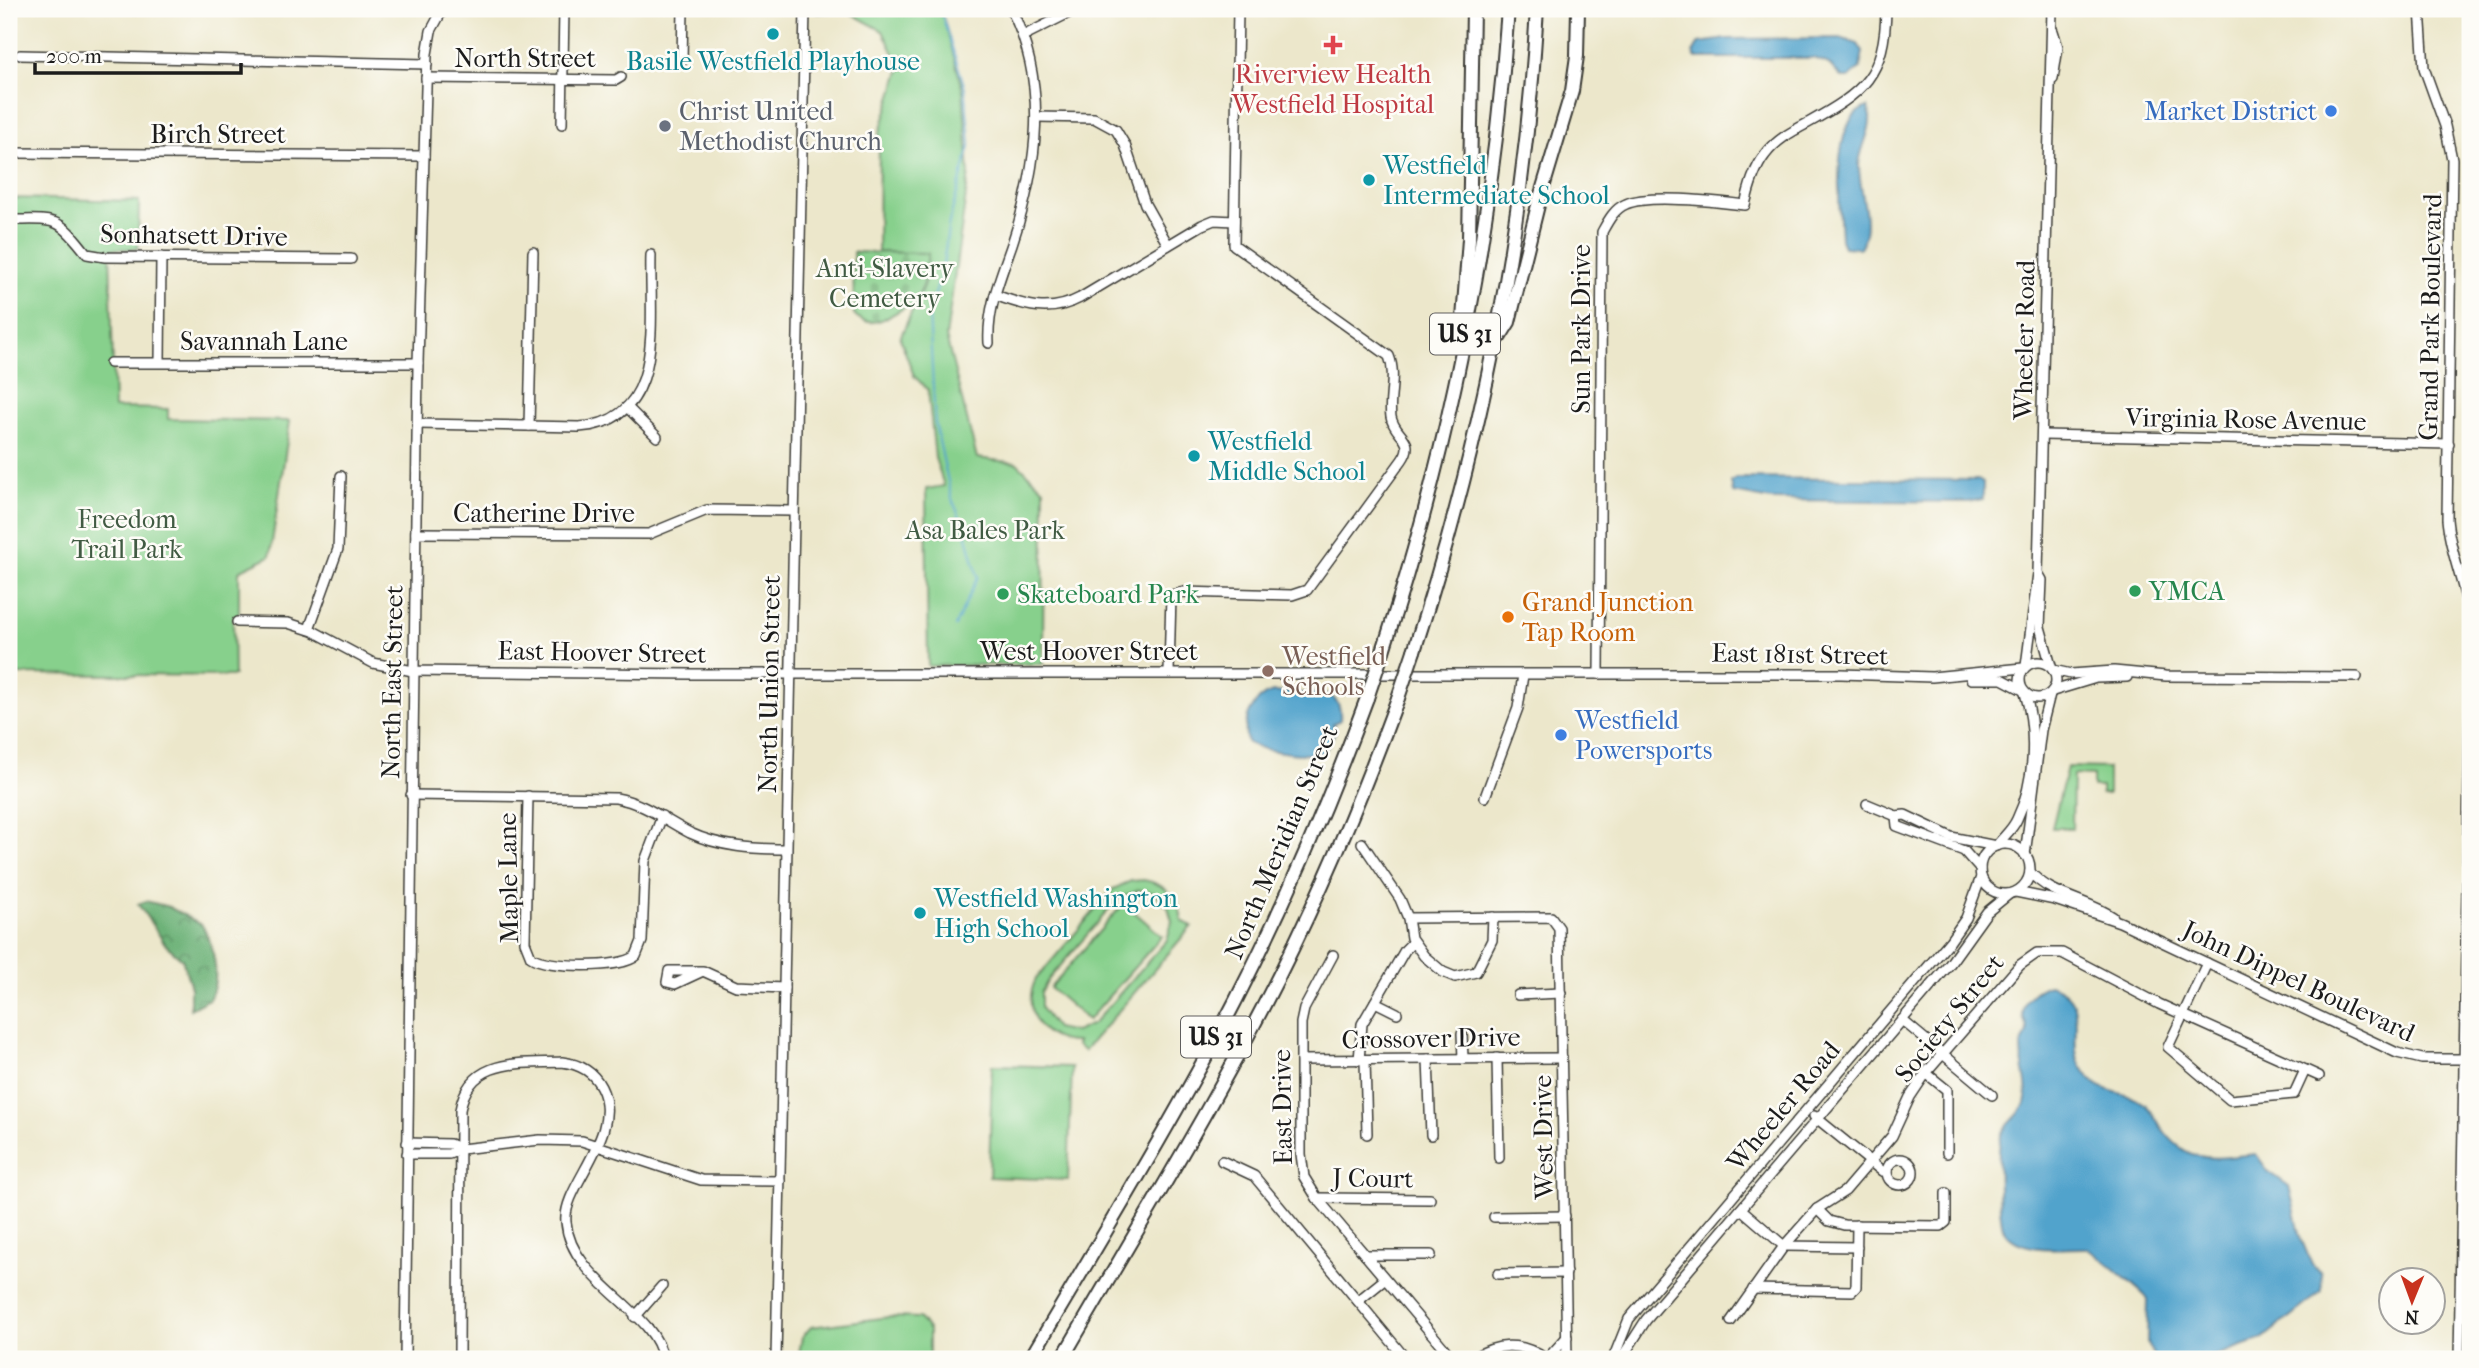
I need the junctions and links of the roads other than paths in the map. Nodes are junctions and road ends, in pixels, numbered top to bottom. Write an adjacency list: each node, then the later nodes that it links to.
1 (443, 9): 18 (street, North East Street)
2 (564, 9): 21 (street)
3 (683, 9): 17 (street)
4 (805, 9): 47 (street, North Union Street)
5 (1011, 9): 15 (street)
6 (1077, 9): 15 (street)
7 (1238, 9): 27 (street)
8 (1473, 9): 35 (highway)
9 (1508, 9): 35 (highway, North Meridian Street / US 31)
10 (1537, 9): 36 (highway, North Meridian Street / US 31)
11 (1578, 9): 36 (highway)
12 (1886, 9): 59 (street, Sun Park Drive)
13 (2052, 9): 43 (street, Wheeler Road)
14 (2420, 9): 45 (street, Grand Park Boulevard)
15 (1024, 35): 22 (street)
16 (20, 55): 18 (street)
17 (682, 61)
18 (427, 64): 20 (street, North East Street)
19 (621, 76): 21 (street, North Street)
20 (426, 78): 21 (street, North Street); 25 (street, North East Street)
21 (563, 79): 23 (street)
22 (1036, 117): 28 (street); 33 (street)
23 (562, 124)
24 (11, 153): 25 (street, Birch Street)
25 (424, 156): 39 (street, North East Street)
26 (9, 220): 31 (street, Sonhatsett Drive)
27 (1234, 221): 28 (street); 56 (street)
28 (1168, 245): 33 (street)
29 (533, 252): 42 (street)
30 (651, 256): 40 (street)
31 (161, 257): 32 (street, Sonhatsett Drive); 37 (street)
32 (351, 259)
33 (995, 295): 34 (street)
34 (989, 343)
35 (1464, 343): 145 (highway, North Meridian Street / US 31, bridge)
36 (1496, 345): 146 (highway, North Meridian Street / US 31, bridge)
37 (160, 362): 38 (street, Savannah Lane); 39 (street, Savannah Lane)
38 (110, 363)
39 (418, 363): 41 (street, North East Street)
40 (627, 407): 42 (street); 44 (street)
41 (417, 424): 42 (street); 48 (street, North East Street)
42 (529, 426)
43 (2043, 435): 45 (street, Virginia Rose Avenue); 49 (street, Wheeler Road)
44 (657, 437)
45 (2449, 444): 52 (street, Grand Park Boulevard)
46 (341, 477): 51 (street)
47 (793, 511): 48 (street, Catherine Drive); 57 (street, North Union Street)
48 (416, 533): 55 (street, North East Street)
49 (2038, 573): 53 (street, Wheeler Road); 54 (street, Wheeler Road)
50 (237, 622): 51 (street, East Hoover Street)
51 (309, 629): 55 (street, East Hoover Street)
52 (2470, 629)
53 (2025, 667): 54 (street); 62 (street, East 181st Street); 64 (street)
54 (2052, 668): 61 (street); 65 (street)
55 (413, 671): 57 (street, East Hoover Street); 67 (street, North East Street)
56 (1168, 672): 57 (street, West Hoover Street); 58 (street, West Hoover Street)
57 (790, 674): 75 (street, North Union Street)
58 (1388, 674): 60 (street, East 181st Street)
59 (1598, 674): 60 (street, East 181st Street); 62 (street, East 181st Street)
60 (1523, 675): 69 (street)
61 (2146, 675): 63 (street); 65 (street)
62 (1960, 676): 64 (street, East 181st Street)
63 (2357, 677)
64 (2024, 691): 65 (street); 74 (street)
65 (2051, 692): 76 (street)
66 (2470, 714): 100 (street)
67 (411, 795): 68 (street); 112 (street, North East Street)
68 (528, 796): 71 (street); 71 (street, Maple Lane)
69 (1485, 797)
70 (1867, 804): 72 (street)
71 (662, 816): 75 (street)
72 (1896, 816): 74 (street); 78 (street)
73 (1362, 843): 81 (street)
74 (1996, 846): 76 (street); 78 (street)
75 (786, 849): 87 (street, North Union Street)
76 (2025, 855): 77 (street)
77 (2030, 872): 79 (street); 82 (street, John Dippel Boulevard)
78 (1980, 873): 79 (street); 107 (street, Wheeler Road)
79 (2012, 893): 82 (street, John Dippel Boulevard); 93 (street, Wheeler Road)
80 (1493, 917): 81 (street); 83 (street); 88 (street, West Drive)
81 (1408, 918): 83 (street)
82 (2120, 922): 85 (street, John Dippel Boulevard)
83 (1413, 942): 90 (street)
84 (1333, 955): 101 (street, East Drive)
85 (2207, 963): 92 (street); 100 (street, John Dippel Boulevard)
86 (703, 971): 87 (street)
87 (783, 988): 119 (street, North Union Street)
88 (1561, 993): 89 (street); 97 (street, West Drive)
89 (1518, 995)
90 (1375, 1002): 91 (street); 102 (street)
91 (1397, 1013)
92 (2183, 1015): 95 (street, Society Street); 103 (street, Society Street); 103 (street)
93 (1902, 1020): 95 (street); 108 (street, Wheeler Road)
94 (1462, 1032): 99 (street)
95 (1944, 1055): 104 (street, Society Street); 106 (street)
96 (1497, 1058): 97 (street, Crossover Drive); 99 (street, Crossover Drive); 115 (street)
97 (1562, 1058): 125 (street, West Drive)
98 (1429, 1059): 99 (street, Crossover Drive); 102 (street, Crossover Drive); 110 (street)
99 (1463, 1059)
100 (2465, 1059): 154 (street)
101 (1301, 1060): 102 (street, Crossover Drive); 121 (street, East Drive)
102 (1362, 1060): 109 (street)
103 (2305, 1070): 105 (street, Society Street)
104 (1926, 1073): 114 (street); 117 (street, Society Street)
105 (2319, 1076)
106 (1992, 1095)
107 (1807, 1111): 108 (street); 152 (street, Wheeler Road)
108 (1817, 1118): 117 (street); 123 (street, Wheeler Road)
109 (1367, 1134)
110 (1431, 1135)
111 (597, 1145): 113 (street); 113 (street); 119 (street); 138 (street)
112 (407, 1149): 113 (street); 141 (street, North East Street)
113 (461, 1149): 142 (street)
114 (1947, 1153)
115 (1499, 1158)
116 (1222, 1161): 137 (street)
117 (1871, 1161): 118 (street); 124 (street, Society Street)
118 (1887, 1171)
119 (780, 1181): 144 (street, North Union Street)
120 (1946, 1193): 127 (street)
121 (1317, 1198): 122 (street, J Court); 130 (street, East Drive)
122 (1430, 1199)
123 (1741, 1209): 128 (street); 153 (street, Wheeler Road)
124 (1817, 1209): 127 (street); 128 (street, Society Street)
125 (1565, 1216): 126 (street); 132 (street, West Drive)
126 (1494, 1217)
127 (1857, 1225): 129 (street)
128 (1784, 1246): 129 (street); 136 (street, Society Street)
129 (1857, 1247): 136 (street)
130 (1365, 1255): 131 (street); 134 (street, East Drive)
131 (1430, 1255)
132 (1566, 1273): 133 (street); 140 (street, West Drive)
133 (1498, 1274)
134 (1384, 1280): 137 (street); 148 (street, East Drive)
135 (663, 1286): 138 (street)
136 (1753, 1289): 139 (street, Society Street)
137 (1358, 1301): 147 (street)
138 (635, 1317): 143 (street)
139 (1731, 1321)
140 (1567, 1337): 150 (street); 151 (street, West Drive)
141 (405, 1359)
142 (459, 1359)
143 (663, 1359)
144 (776, 1359)
145 (1030, 1359)
146 (1062, 1359)
147 (1406, 1359)
148 (1453, 1359)
149 (1471, 1359): 150 (street)
150 (1546, 1359)
151 (1567, 1359)
152 (1613, 1359)
153 (1621, 1359)
154 (2459, 1359)

